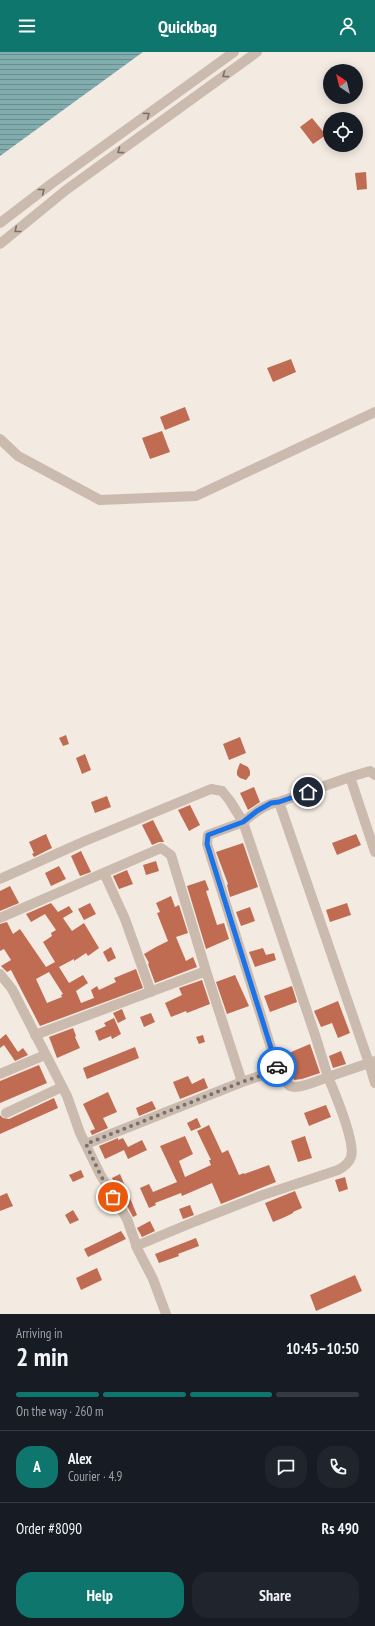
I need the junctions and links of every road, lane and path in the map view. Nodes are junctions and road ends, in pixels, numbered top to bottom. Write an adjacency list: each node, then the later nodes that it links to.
1 (234, 52): 3 (street, one-way to 1)
2 (257, 52): 4 (street, one-way to 4)
3 (0, 223)
4 (0, 244)
5 (375, 412): 6 (street)
6 (0, 439)
7 (375, 775): 8 (street)
8 (350, 777): 9 (street); 11 (street)
9 (279, 802): 10 (street); 20 (street)
10 (243, 822): 13 (street); 21 (street); 23 (street)
11 (375, 852)
12 (104, 873): 14 (street); 15 (street); 17 (street)
13 (0, 879)
14 (0, 918)
15 (206, 971): 17 (street); 24 (street)
16 (0, 974): 18 (street)
17 (151, 992): 18 (street)
18 (35, 1035): 19 (street)
19 (45, 1055): 22 (street); 26 (street)
20 (372, 1062): 23 (street); 25 (street)
21 (278, 1070): 23 (street); 24 (street)
22 (0, 1074)
23 (328, 1077): 29 (street)
24 (242, 1082): 28 (street)
25 (375, 1083)
26 (62, 1087): 27 (street); 28 (street)
27 (6, 1113)
28 (86, 1144): 29 (street)
29 (136, 1246): 30 (street)
30 (166, 1314)

